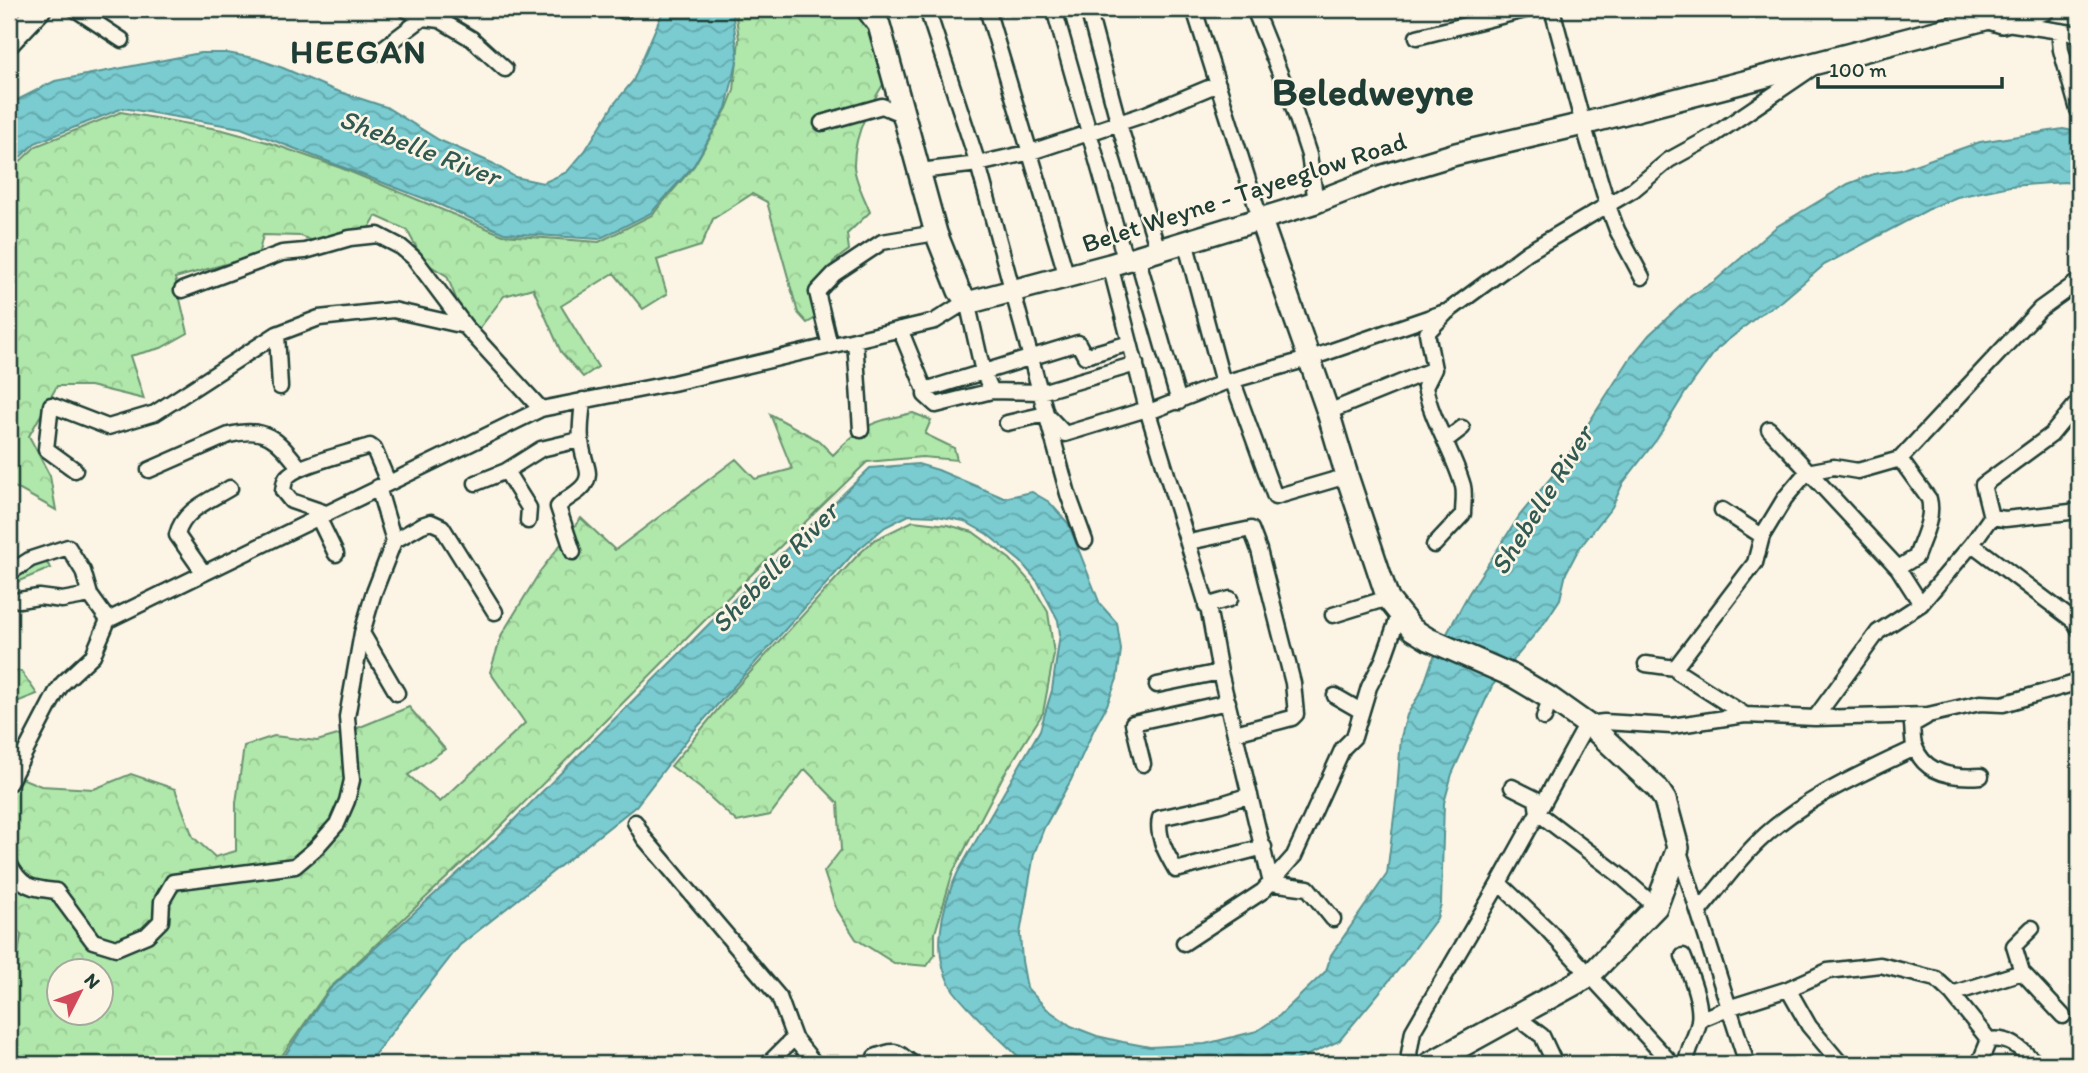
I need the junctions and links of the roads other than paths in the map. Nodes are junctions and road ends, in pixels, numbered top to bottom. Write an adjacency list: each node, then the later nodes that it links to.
1 (40, 9): 20 (main road)
2 (75, 9): 19 (street)
3 (404, 9): 15 (street)
4 (867, 9): 26 (main road)
5 (927, 9): 32 (street)
6 (987, 9): 31 (street)
7 (1054, 9): 30 (street)
8 (1088, 9): 27 (street)
9 (1194, 9): 24 (street)
10 (1254, 9): 34 (street)
11 (1529, 9): 18 (street)
12 (1552, 9): 29 (street)
13 (2044, 9): 14 (main road, Belet Weyne - Tayeeglow Road)
14 (1996, 17): 16 (street); 22 (main road, Belet Weyne - Tayeeglow Road)
15 (424, 19): 21 (street); 23 (street)
16 (2059, 30): 17 (street); 25 (street)
17 (2079, 34)
18 (1417, 37)
19 (122, 40)
20 (9, 42)
21 (378, 52)
22 (1824, 61): 29 (main road, Belet Weyne - Tayeeglow Road); 35 (street)
23 (505, 69)
24 (1218, 84): 27 (street); 36 (street)
25 (2078, 110)
26 (904, 115): 28 (street); 33 (main road)
27 (1118, 121): 30 (street); 39 (street)
28 (822, 123)
29 (1583, 124): 34 (main road, Belet Weyne - Tayeeglow Road); 35 (street)
30 (1089, 131): 31 (street); 39 (street)
31 (1031, 152): 32 (street); 40 (street)
32 (978, 164): 33 (street); 44 (street)
33 (920, 171): 37 (main road)
34 (1316, 202): 36 (main road, Belet Weyne - Tayeeglow Road)
35 (1607, 204): 41 (street); 46 (street)
36 (1260, 218): 38 (main road, Belet Weyne - Tayeeglow Road); 54 (main road)
37 (936, 233): 45 (main road); 52 (street)
38 (1185, 241): 39 (main road, Belet Weyne - Tayeeglow Road); 58 (street)
39 (1132, 257): 40 (main road, Belet Weyne - Tayeeglow Road); 51 (street); 65 (street)
40 (1067, 277): 44 (main road, Belet Weyne - Tayeeglow Road)
41 (1642, 277)
42 (2079, 281): 76 (street)
43 (182, 290): 47 (street)
44 (1013, 290): 45 (main road, Belet Weyne - Tayeeglow Road); 53 (street)
45 (967, 301): 48 (street); 57 (street)
46 (1447, 312): 54 (street); 56 (street)
47 (465, 326): 49 (street); 66 (street)
48 (900, 328): 50 (street); 60 (street)
49 (277, 334): 59 (street); 78 (street)
50 (855, 340): 52 (street); 73 (street)
51 (1130, 343): 53 (street); 55 (street)
52 (830, 346): 63 (street)
53 (1030, 358): 57 (street); 62 (street)
54 (1308, 359): 58 (street); 68 (main road)
55 (1136, 364): 62 (street); 67 (street)
56 (1434, 369): 68 (street); 75 (street)
57 (983, 372): 60 (street); 61 (street)
58 (1228, 383): 65 (street); 82 (street)
59 (281, 387)
60 (925, 390): 61 (street)
61 (992, 391): 62 (street)
62 (1041, 392): 69 (street)
63 (583, 400): 66 (street); 74 (street)
64 (2079, 401): 89 (street)
65 (1179, 402): 67 (street)
66 (541, 409): 84 (street)
67 (1148, 410): 69 (street); 94 (street)
68 (1328, 412): 82 (main road)
69 (1046, 414): 70 (street); 93 (street)
70 (1007, 423)
71 (1462, 428): 75 (street)
72 (1769, 429): 81 (street)
73 (861, 430)
74 (579, 440): 80 (street); 97 (street)
75 (1445, 441): 96 (street)
76 (1900, 459): 81 (street); 99 (street)
77 (300, 468): 79 (street); 84 (street); 88 (street)
78 (75, 470)
79 (149, 470)
80 (506, 471): 83 (street); 90 (street)
81 (1807, 472): 91 (street); 99 (street)
82 (1347, 476): 106 (main road)
83 (476, 483)
84 (383, 484): 88 (street); 92 (street)
85 (230, 488): 100 (street)
86 (1723, 510): 91 (street)
87 (2079, 511): 89 (street)
88 (322, 515): 98 (street); 100 (street)
89 (1991, 517): 95 (street)
90 (528, 521)
91 (1762, 536): 114 (street)
92 (394, 541): 108 (street); 112 (street)
93 (1085, 541)
94 (1189, 542): 107 (street); 126 (street)
95 (1972, 544): 105 (street); 111 (street)
96 (1434, 545)
97 (573, 552)
98 (336, 554)
99 (1898, 568): 105 (street)
100 (203, 572): 110 (street)
101 (9, 573): 102 (street)
102 (90, 595): 104 (street); 110 (street)
103 (1230, 599): 107 (street)
104 (19, 600)
105 (1921, 604): 124 (street)
106 (1394, 605): 109 (street); 121 (street); 125 (main road)
107 (1206, 606): 115 (street)
108 (495, 612)
109 (1333, 615)
110 (108, 620): 130 (street)
111 (2079, 629)
112 (362, 634): 118 (street); 137 (street)
113 (1646, 664): 114 (street)
114 (1675, 668): 122 (street)
115 (1220, 672): 117 (street); 120 (street)
116 (2079, 682): 123 (street)
117 (1157, 685)
118 (397, 693)
119 (1335, 696): 121 (street)
120 (1228, 702): 126 (street); 128 (street)
121 (1361, 711): 138 (street)
122 (1745, 715): 124 (street); 125 (street)
123 (1928, 715): 124 (street); 127 (street)
124 (1815, 718)
125 (1587, 724): 133 (street); 135 (main road)
126 (1235, 733): 132 (street)
127 (1915, 748): 129 (street); 141 (street)
128 (1143, 764)
129 (1981, 776)
130 (9, 783)
131 (1512, 787): 133 (street)
132 (1250, 795): 136 (street); 136 (street)
133 (1538, 813): 139 (street); 140 (street)
134 (635, 822): 154 (street)
135 (1678, 835): 140 (main road); 141 (street)
136 (1264, 847): 138 (street)
137 (9, 863)
138 (1271, 883): 142 (street); 144 (street)
139 (1499, 883): 147 (street); 160 (street)
140 (1656, 908): 147 (main road)
141 (1699, 911): 150 (street)
142 (1333, 919)
143 (2032, 928): 146 (street)
144 (1184, 943)
145 (1683, 956): 153 (street)
146 (2022, 972): 149 (street); 151 (street)
147 (1589, 976): 152 (main road); 163 (street)
148 (1788, 989): 149 (street); 150 (street); 166 (street)
149 (1952, 994): 155 (street)
150 (1728, 1008): 153 (street); 165 (street)
151 (2063, 1016)
152 (1517, 1017): 161 (main road); 162 (street)
153 (1699, 1020): 164 (street)
154 (794, 1038): 156 (street); 157 (street)
155 (1989, 1040): 167 (street); 168 (street)
156 (768, 1064)
157 (815, 1064)
158 (873, 1064): 159 (street)
159 (913, 1064)
160 (1411, 1064)
161 (1429, 1064)
162 (1555, 1064)
163 (1672, 1064)
164 (1686, 1064)
165 (1747, 1064)
166 (1841, 1064)
167 (1979, 1064)
168 (2037, 1064)

